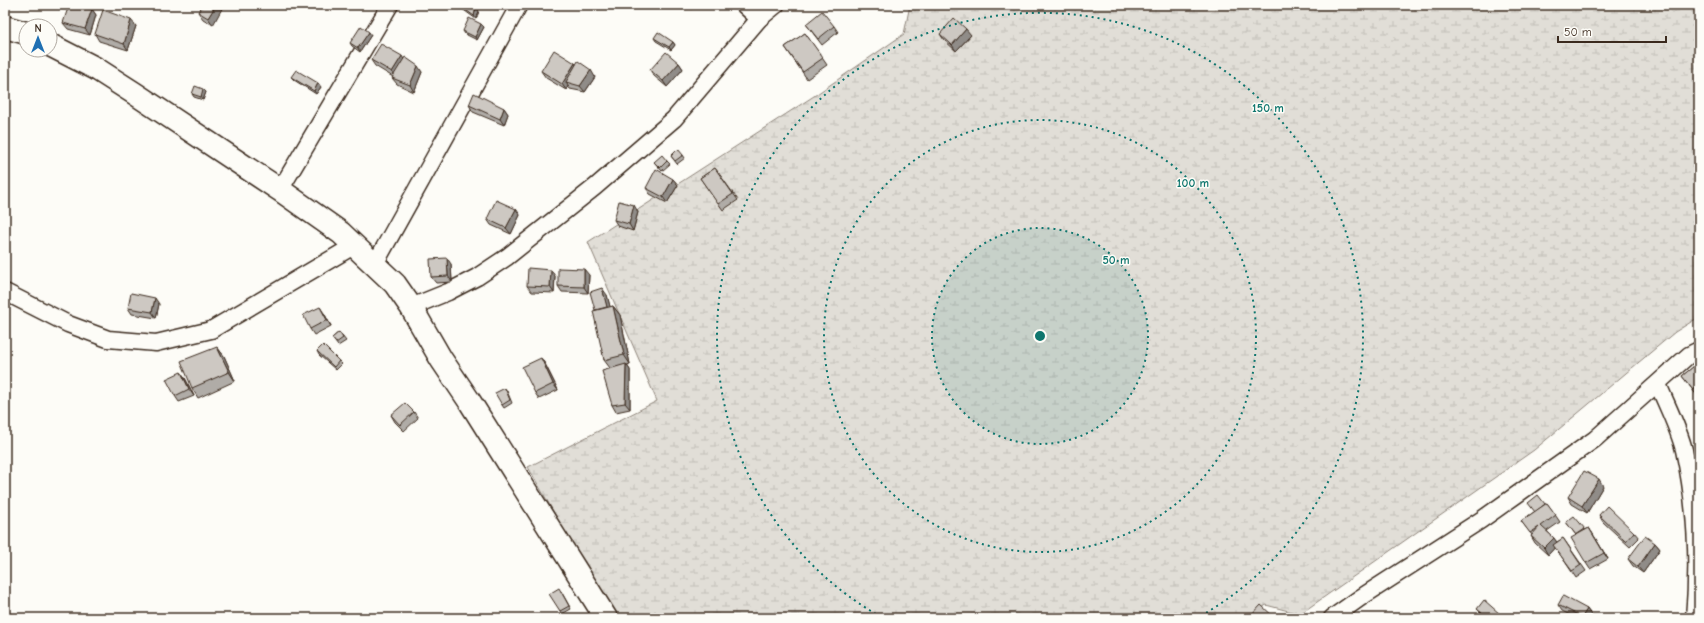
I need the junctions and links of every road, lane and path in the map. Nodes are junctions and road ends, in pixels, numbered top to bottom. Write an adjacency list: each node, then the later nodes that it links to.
1 (390, 5): 9 (street)
2 (519, 5): 11 (street)
3 (744, 5): 5 (street)
4 (776, 5): 5 (street)
5 (758, 19): 13 (street)
6 (5, 27): 7 (main road)
7 (18, 31)
8 (58, 49): 9 (main road)
9 (280, 190): 10 (main road)
10 (355, 245): 11 (main road); 12 (street)
11 (375, 264): 13 (main road)
12 (5, 292)
13 (411, 307): 16 (main road)
14 (1699, 350): 15 (street)
15 (1658, 384): 17 (street); 18 (street)
16 (606, 618)
17 (1332, 618)
18 (1694, 618)

